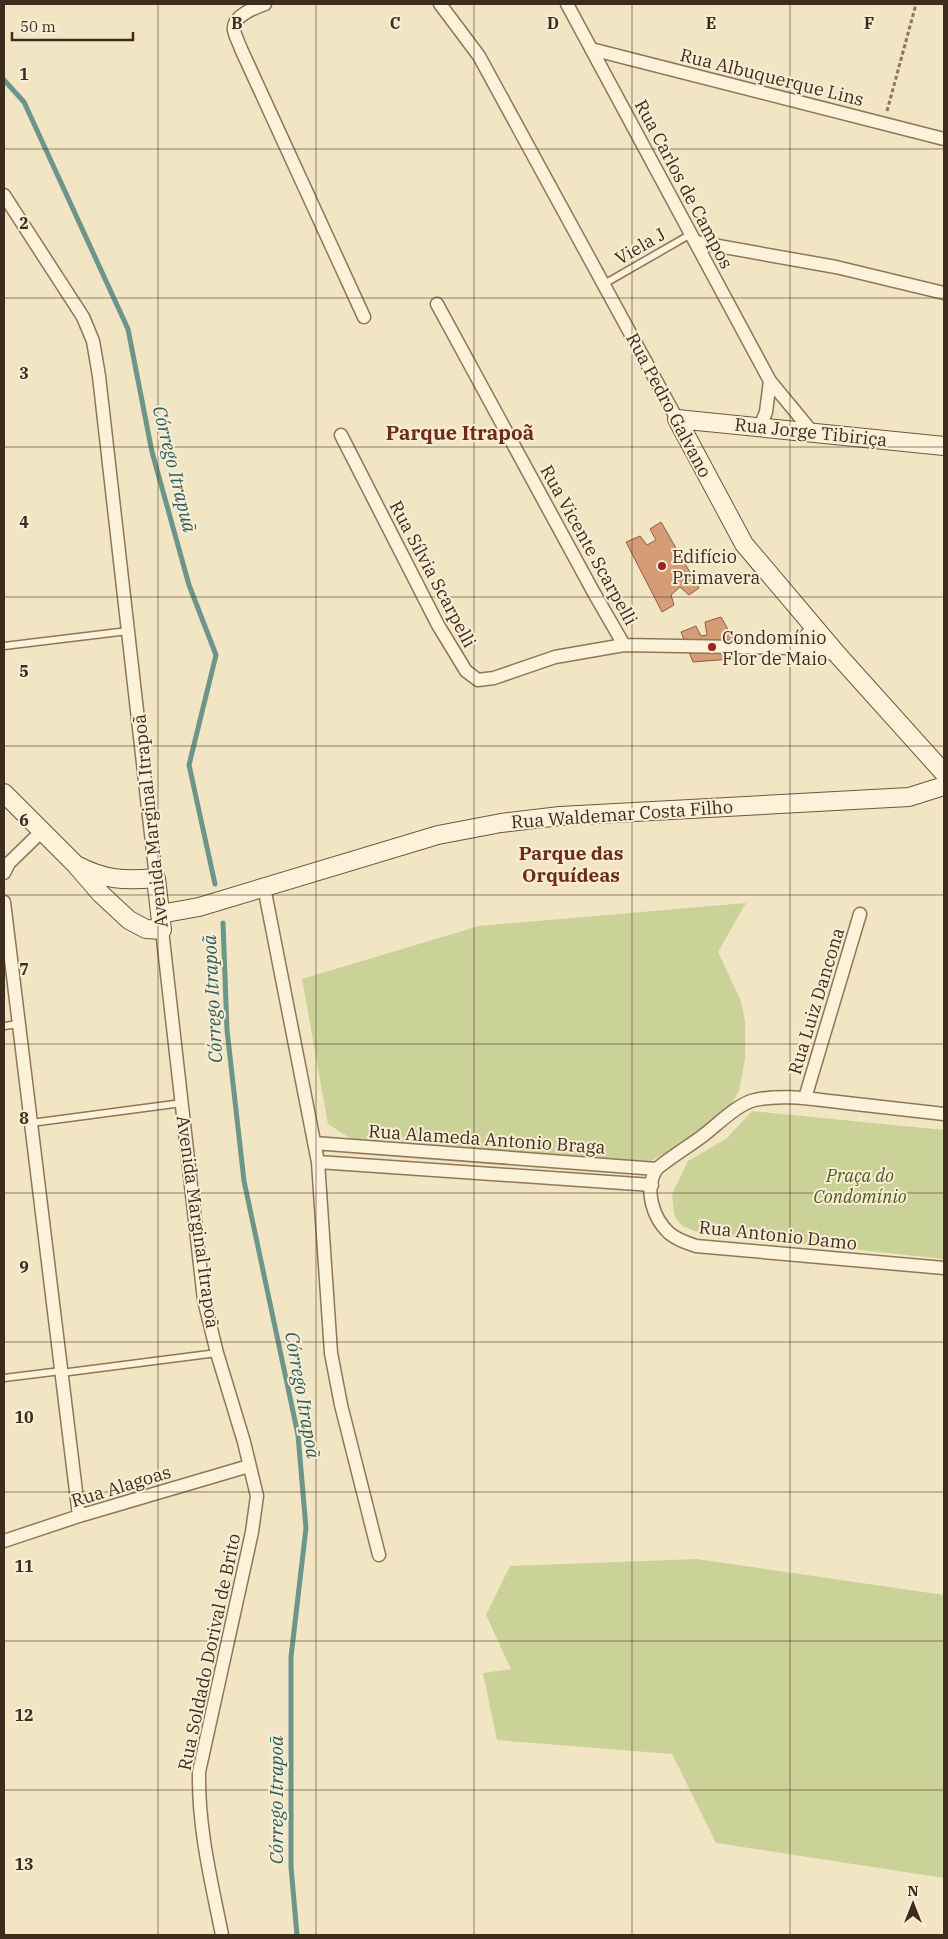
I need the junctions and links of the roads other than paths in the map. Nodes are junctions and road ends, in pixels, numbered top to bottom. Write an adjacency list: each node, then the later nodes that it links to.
1 (265, 4): 11 (street)
2 (440, 4): 8 (street, Rua Pedro Galvano)
3 (567, 4): 4 (street, Rua Carlos de Campos)
4 (591, 49): 5 (street, Rua Albuquerque Lins); 7 (street, Rua Carlos de Campos)
5 (944, 139)
6 (4, 195): 19 (street, Avenida Marginal Itrapoã)
7 (693, 238): 8 (lane, Viela J); 9 (street); 12 (street, Rua Carlos de Campos)
8 (604, 284): 13 (street, Rua Pedro Galvano)
9 (944, 293)
10 (437, 304): 21 (street, Rua Vicente Scarpelli)
11 (364, 317)
12 (770, 381): 14 (street); 15 (street, Rua Carlos de Campos)
13 (677, 419): 14 (main road, Rua Jorge Tibiriça); 18 (main road, Rua Pedro Galvano)
14 (760, 427): 15 (main road, Rua Jorge Tibiriça)
15 (814, 432): 17 (main road, Rua Jorge Tibiriça)
16 (341, 435): 21 (street, Rua Sílvia Scarpelli)
17 (944, 446)
18 (814, 627): 22 (street); 23 (main road, Rua Pedro Galvano)
19 (128, 631): 20 (lane); 30 (street, Avenida Marginal Itrapoã)
20 (4, 646)
21 (624, 646): 22 (street, Rua Sílvia Scarpelli)
22 (794, 648): 23 (street, Rua Sílvia Scarpelli)
23 (837, 654): 24 (main road, Rua Pedro Galvano)
24 (944, 773)
25 (944, 786): 31 (main road, Rua Waldemar Costa Filho)
26 (4, 793): 27 (main road)
27 (42, 831): 28 (main road); 29 (street)
28 (76, 864): 30 (main road); 34 (main road)
29 (4, 873)
30 (156, 878): 34 (main road, Avenida Marginal Itrapoã)
31 (264, 887): 34 (main road, Rua Waldemar Costa Filho); 41 (street)
32 (4, 902): 35 (street)
33 (860, 914): 37 (street, Rua Luiz Dancona)
34 (161, 922): 38 (street, Avenida Marginal Itrapoã)
35 (19, 1024): 36 (lane); 40 (street)
36 (4, 1026)
37 (805, 1098): 39 (street); 43 (street)
38 (182, 1103): 40 (lane); 45 (street, Avenida Marginal Itrapoã)
39 (944, 1114)
40 (31, 1123): 46 (street)
41 (314, 1143): 42 (street); 43 (street, Rua Alameda Antonio Braga)
42 (318, 1162): 43 (street, Rua Alameda Antonio Braga); 51 (street)
43 (654, 1178): 44 (street, Rua Antonio Damo)
44 (944, 1268)
45 (217, 1353): 46 (lane); 48 (street, Avenida Marginal Itrapoã)
46 (61, 1372): 47 (lane); 49 (street)
47 (4, 1378)
48 (249, 1466): 49 (street, Rua Alagoas); 52 (street, Rua Soldado Dorival de Brito)
49 (78, 1516): 50 (street, Rua Alagoas)
50 (4, 1541)
51 (379, 1555)
52 (222, 1935)

